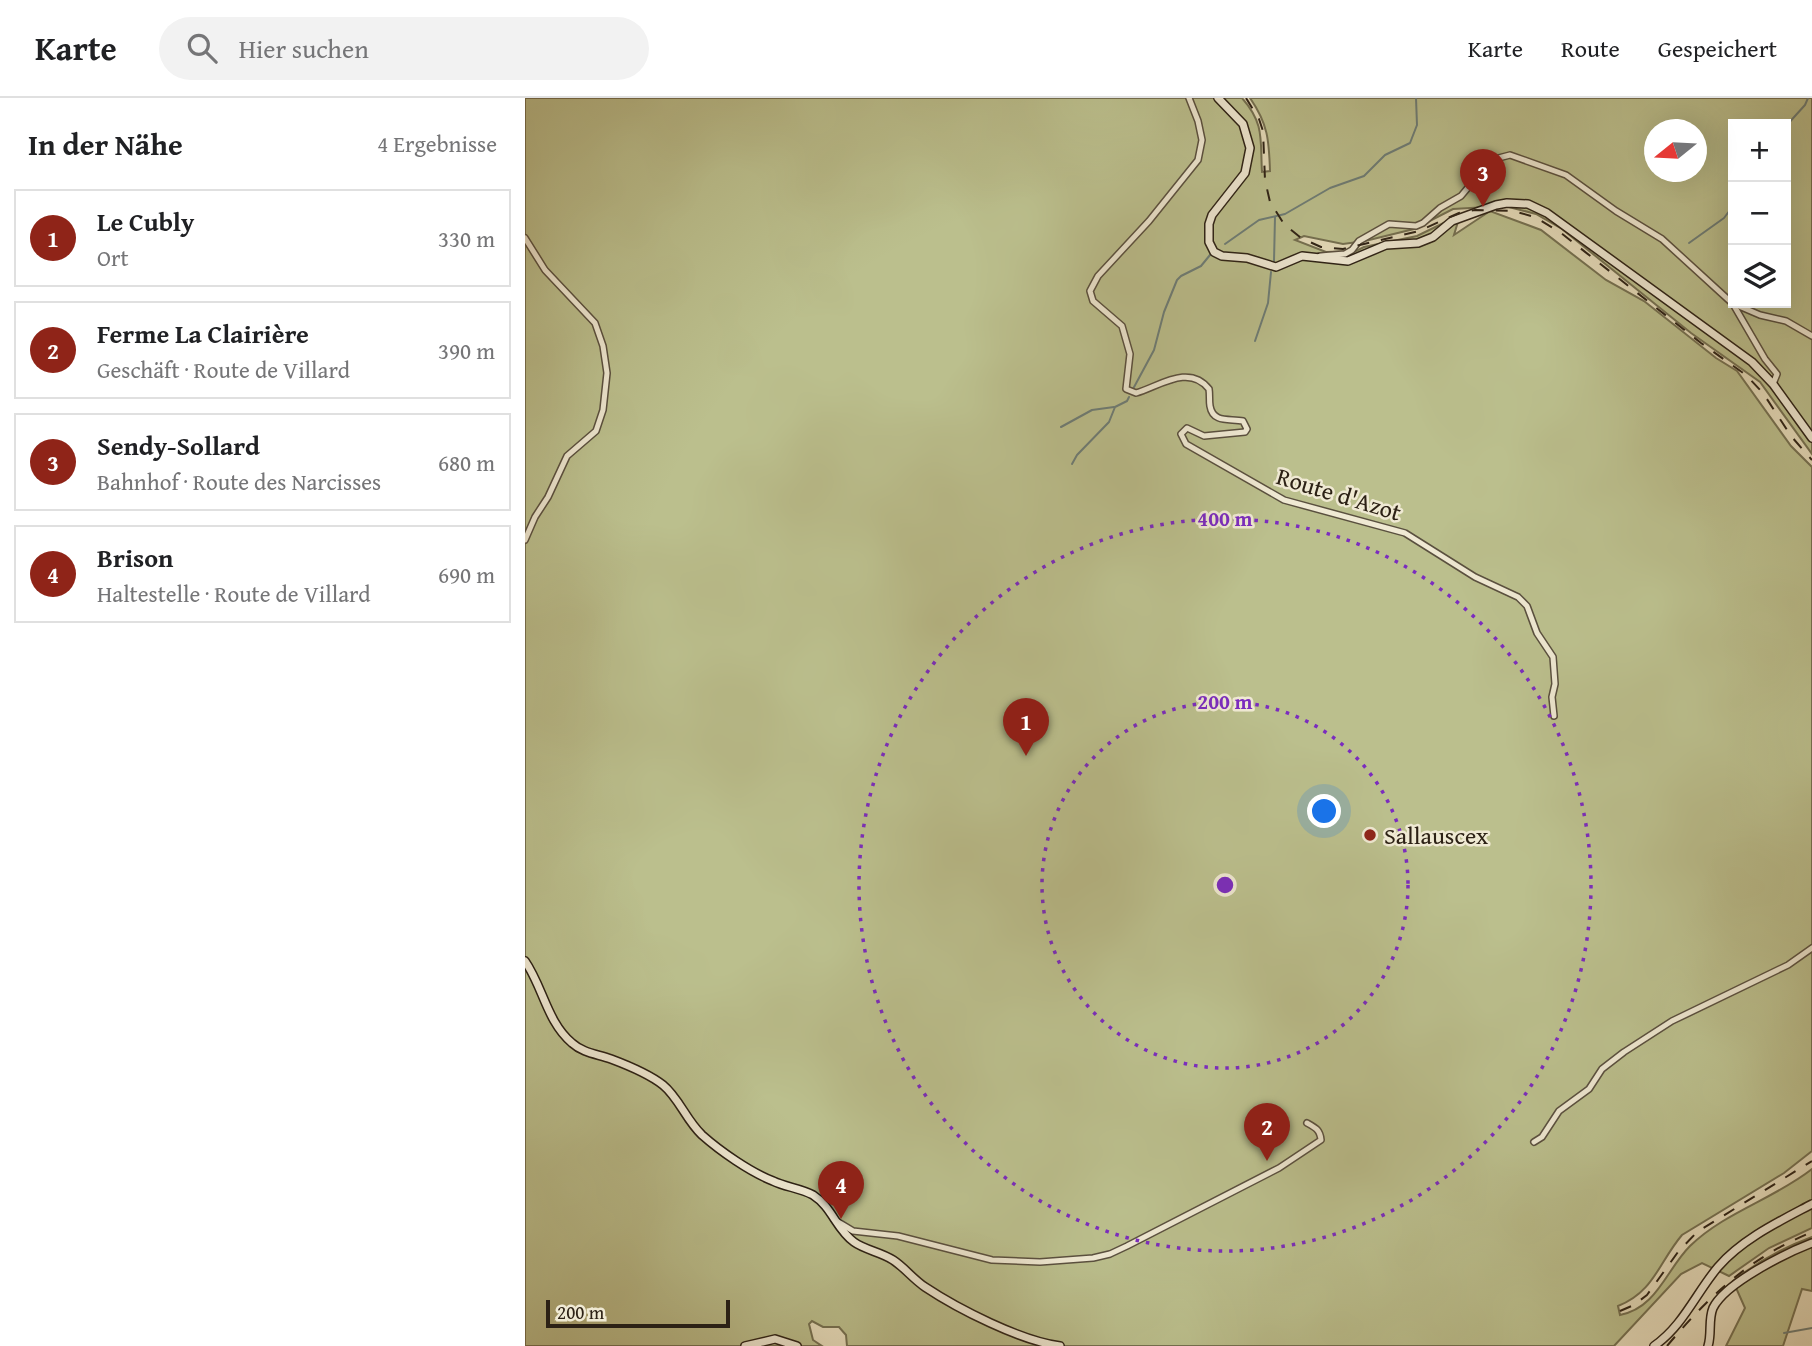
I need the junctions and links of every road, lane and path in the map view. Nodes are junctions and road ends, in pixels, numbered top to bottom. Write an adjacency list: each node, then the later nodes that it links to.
1 (1189, 98): 12 (street, Route d'Azot)
2 (1218, 98): 4 (street)
3 (525, 238): 11 (street)
4 (1319, 256): 5 (street); 9 (street)
5 (1728, 299)
6 (1735, 308): 9 (street)
7 (1744, 308): 8 (street)
8 (1812, 336)
9 (1773, 384): 10 (street)
10 (1812, 438)
11 (525, 540)
12 (1554, 716)
13 (1812, 948): 16 (street)
14 (525, 961): 18 (street)
15 (1307, 1124): 18 (street)
16 (1534, 1142)
17 (1812, 1204): 20 (street)
18 (838, 1222): 23 (street)
19 (1812, 1243): 25 (street)
20 (1667, 1343): 24 (street)
21 (745, 1346): 22 (street)
22 (797, 1346)
23 (1060, 1346)
24 (1654, 1346)
25 (1708, 1346)

